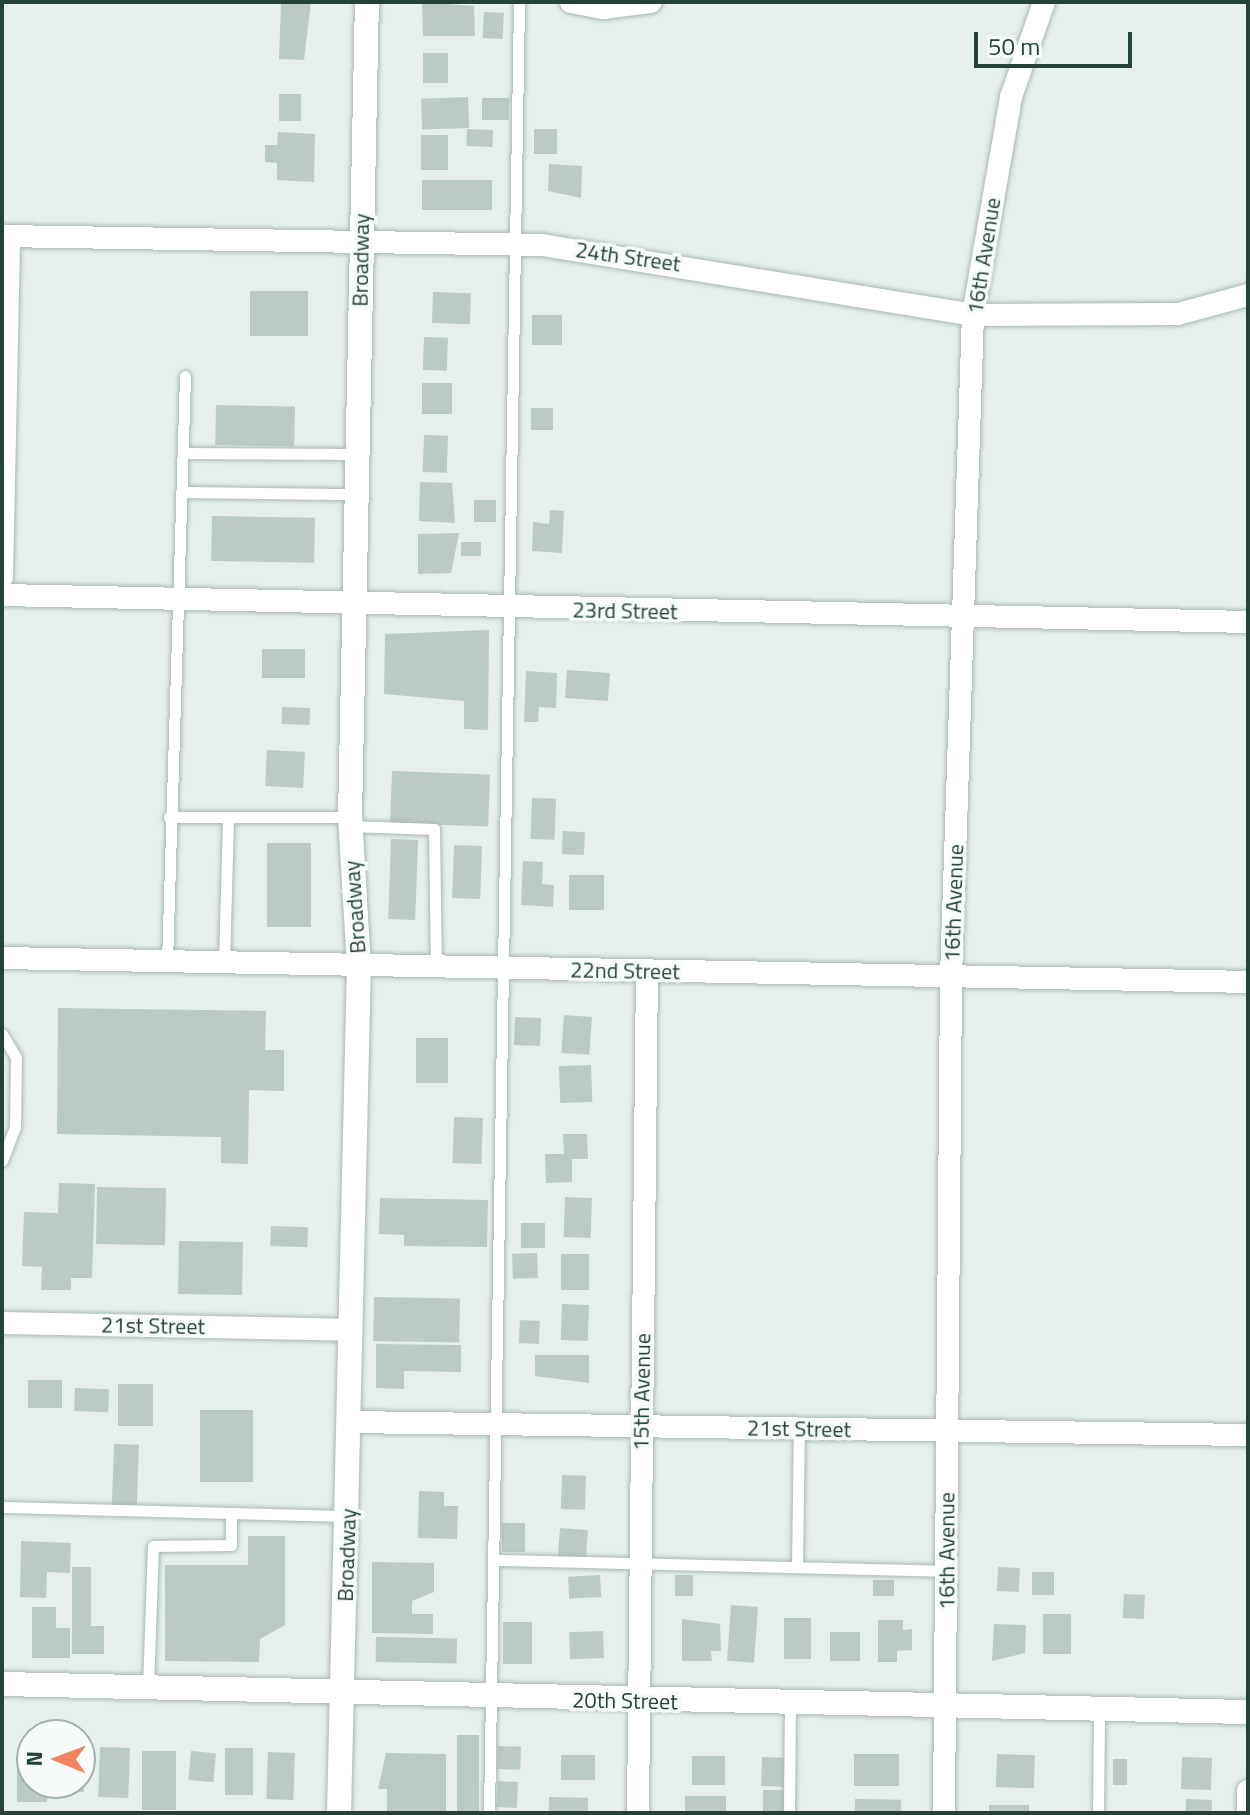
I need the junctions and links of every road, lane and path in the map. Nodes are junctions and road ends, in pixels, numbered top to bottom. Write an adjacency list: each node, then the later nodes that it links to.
1 (367, 2): 8 (main road, Broadway)
2 (519, 2): 9 (lane)
3 (571, 2): 6 (street)
4 (651, 2): 6 (street)
5 (1044, 2): 11 (street, 16th Avenue)
6 (618, 4)
7 (5, 236): 8 (street, 24th Street); 13 (street)
8 (361, 239): 9 (street, 24th Street); 15 (main road, Broadway)
9 (516, 244): 11 (street, 24th Street); 22 (lane)
10 (1248, 295): 11 (street, 24th Street)
11 (973, 315): 23 (street, 16th Avenue)
12 (185, 376): 14 (lane)
13 (4, 417): 18 (street)
14 (183, 453): 15 (lane); 16 (lane)
15 (358, 454): 17 (main road, Broadway)
16 (182, 492): 17 (lane); 20 (lane)
17 (358, 494): 21 (main road, Broadway)
18 (2, 577)
19 (2, 595): 20 (street, 23rd Street)
20 (179, 599): 21 (street, 23rd Street); 25 (lane)
21 (356, 604): 22 (street, 23rd Street); 27 (main road, Broadway)
22 (511, 608): 23 (street, 23rd Street); 33 (lane)
23 (965, 618): 24 (street, 23rd Street); 35 (street, 16th Avenue)
24 (1248, 622)
25 (169, 817): 26 (lane); 29 (lane)
26 (228, 817): 27 (lane); 30 (lane)
27 (350, 822): 31 (main road, Broadway); 32 (lane)
28 (2, 958): 29 (street, 22nd Street)
29 (167, 962): 30 (street, 22nd Street)
30 (224, 964): 31 (street, 22nd Street)
31 (359, 967): 32 (street, 22nd Street); 40 (main road, Broadway)
32 (436, 968): 33 (street, 22nd Street)
33 (506, 969): 34 (street, 22nd Street); 42 (lane)
34 (647, 971): 35 (street, 22nd Street); 43 (street, 15th Avenue)
35 (951, 977): 36 (street, 22nd Street); 45 (street, 16th Avenue)
36 (1248, 982)
37 (2, 1034): 38 (lane)
38 (2, 1161)
39 (2, 1323): 40 (street, 21st Street)
40 (351, 1330): 41 (main road, Broadway)
41 (349, 1422): 42 (street, 21st Street); 49 (main road, Broadway)
42 (501, 1426): 43 (street, 21st Street); 50 (lane)
43 (642, 1426): 44 (street, 21st Street); 51 (street, 15th Avenue)
44 (799, 1429): 45 (street, 21st Street); 52 (lane)
45 (947, 1432): 46 (street, 21st Street); 53 (street, 16th Avenue)
46 (1248, 1435)
47 (2, 1507): 48 (lane)
48 (231, 1513): 49 (lane); 55 (lane)
49 (348, 1516): 56 (main road, Broadway)
50 (498, 1560): 51 (lane); 57 (lane)
51 (640, 1562): 52 (lane); 58 (street, 15th Avenue)
52 (797, 1566): 53 (lane)
53 (947, 1571): 60 (street, 16th Avenue)
54 (2, 1684): 55 (main road, 20th Street)
55 (148, 1689): 56 (main road, 20th Street)
56 (342, 1695): 57 (main road, 20th Street); 64 (main road, Broadway)
57 (491, 1697): 58 (main road, 20th Street); 65 (lane)
58 (639, 1702): 59 (main road, 20th Street); 66 (street, 15th Avenue)
59 (790, 1703): 60 (main road, 20th Street); 67 (lane)
60 (945, 1709): 61 (main road, 20th Street); 68 (street, 16th Avenue)
61 (1099, 1710): 62 (main road, 20th Street); 69 (lane)
62 (1248, 1712)
63 (1248, 1791): 70 (street)
64 (339, 1813)
65 (489, 1813)
66 (638, 1813)
67 (789, 1813)
68 (944, 1813)
69 (1098, 1813)
70 (1248, 1813)

